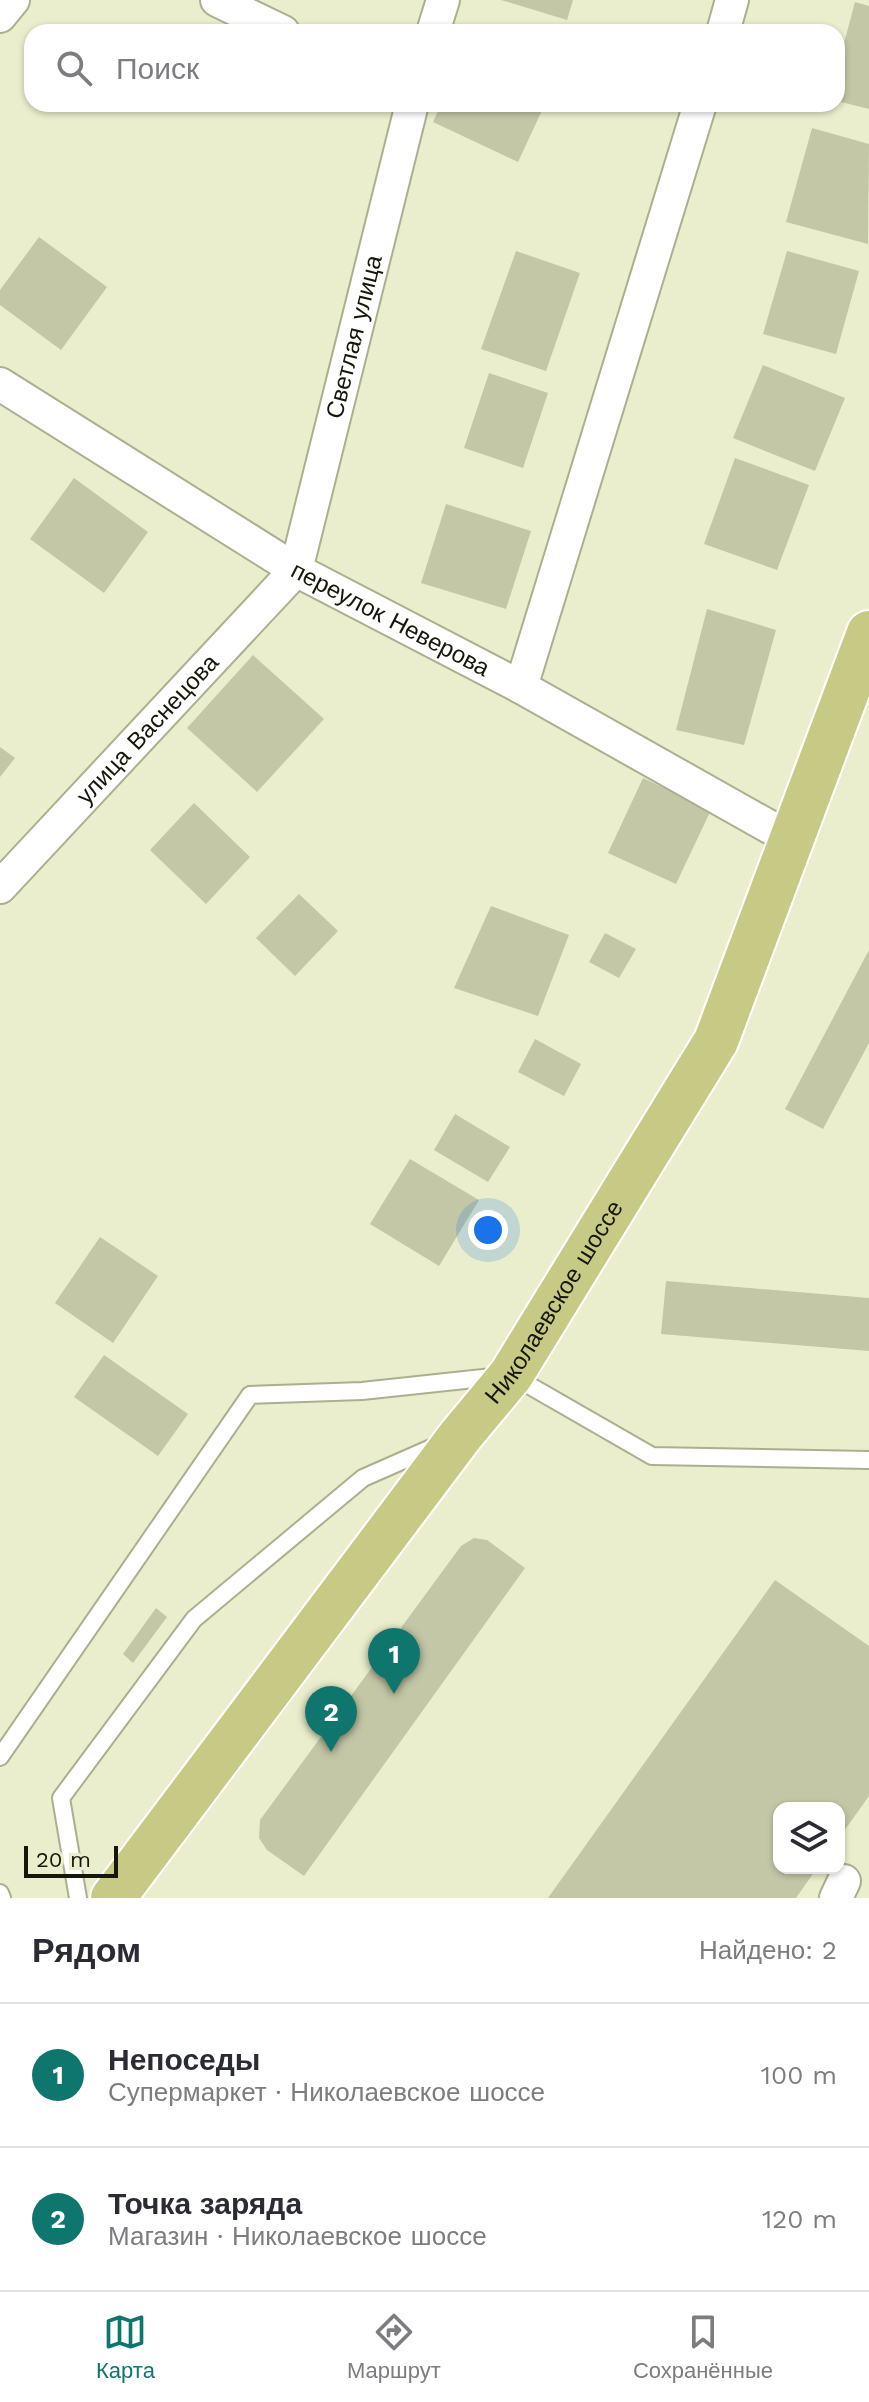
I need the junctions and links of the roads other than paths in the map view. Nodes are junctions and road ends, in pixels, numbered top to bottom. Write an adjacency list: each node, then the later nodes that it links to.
1 (13, 0): 5 (street)
2 (217, 0): 6 (street)
3 (443, 0): 7 (street)
4 (732, 0): 8 (street)
5 (0, 16)
6 (266, 24)
7 (436, 24)
8 (725, 24)
9 (410, 112): 12 (street, Светлая улица)
10 (698, 112): 14 (street)
11 (0, 384): 12 (street, переулок Неверова)
12 (296, 570): 14 (street, переулок Неверова); 16 (street, улица Васнецова)
13 (869, 633): 15 (main road, Николаевское шоссе)
14 (521, 687): 15 (street, переулок Неверова)
15 (791, 839): 17 (main road, Николаевское шоссе)
16 (0, 887)
17 (511, 1375): 18 (main road, Николаевское шоссе); 19 (lane); 20 (lane)
18 (461, 1435): 21 (lane); 22 (main road, Николаевское шоссе)
19 (869, 1460)
20 (0, 1757)
21 (78, 1898)
22 (113, 1898)

